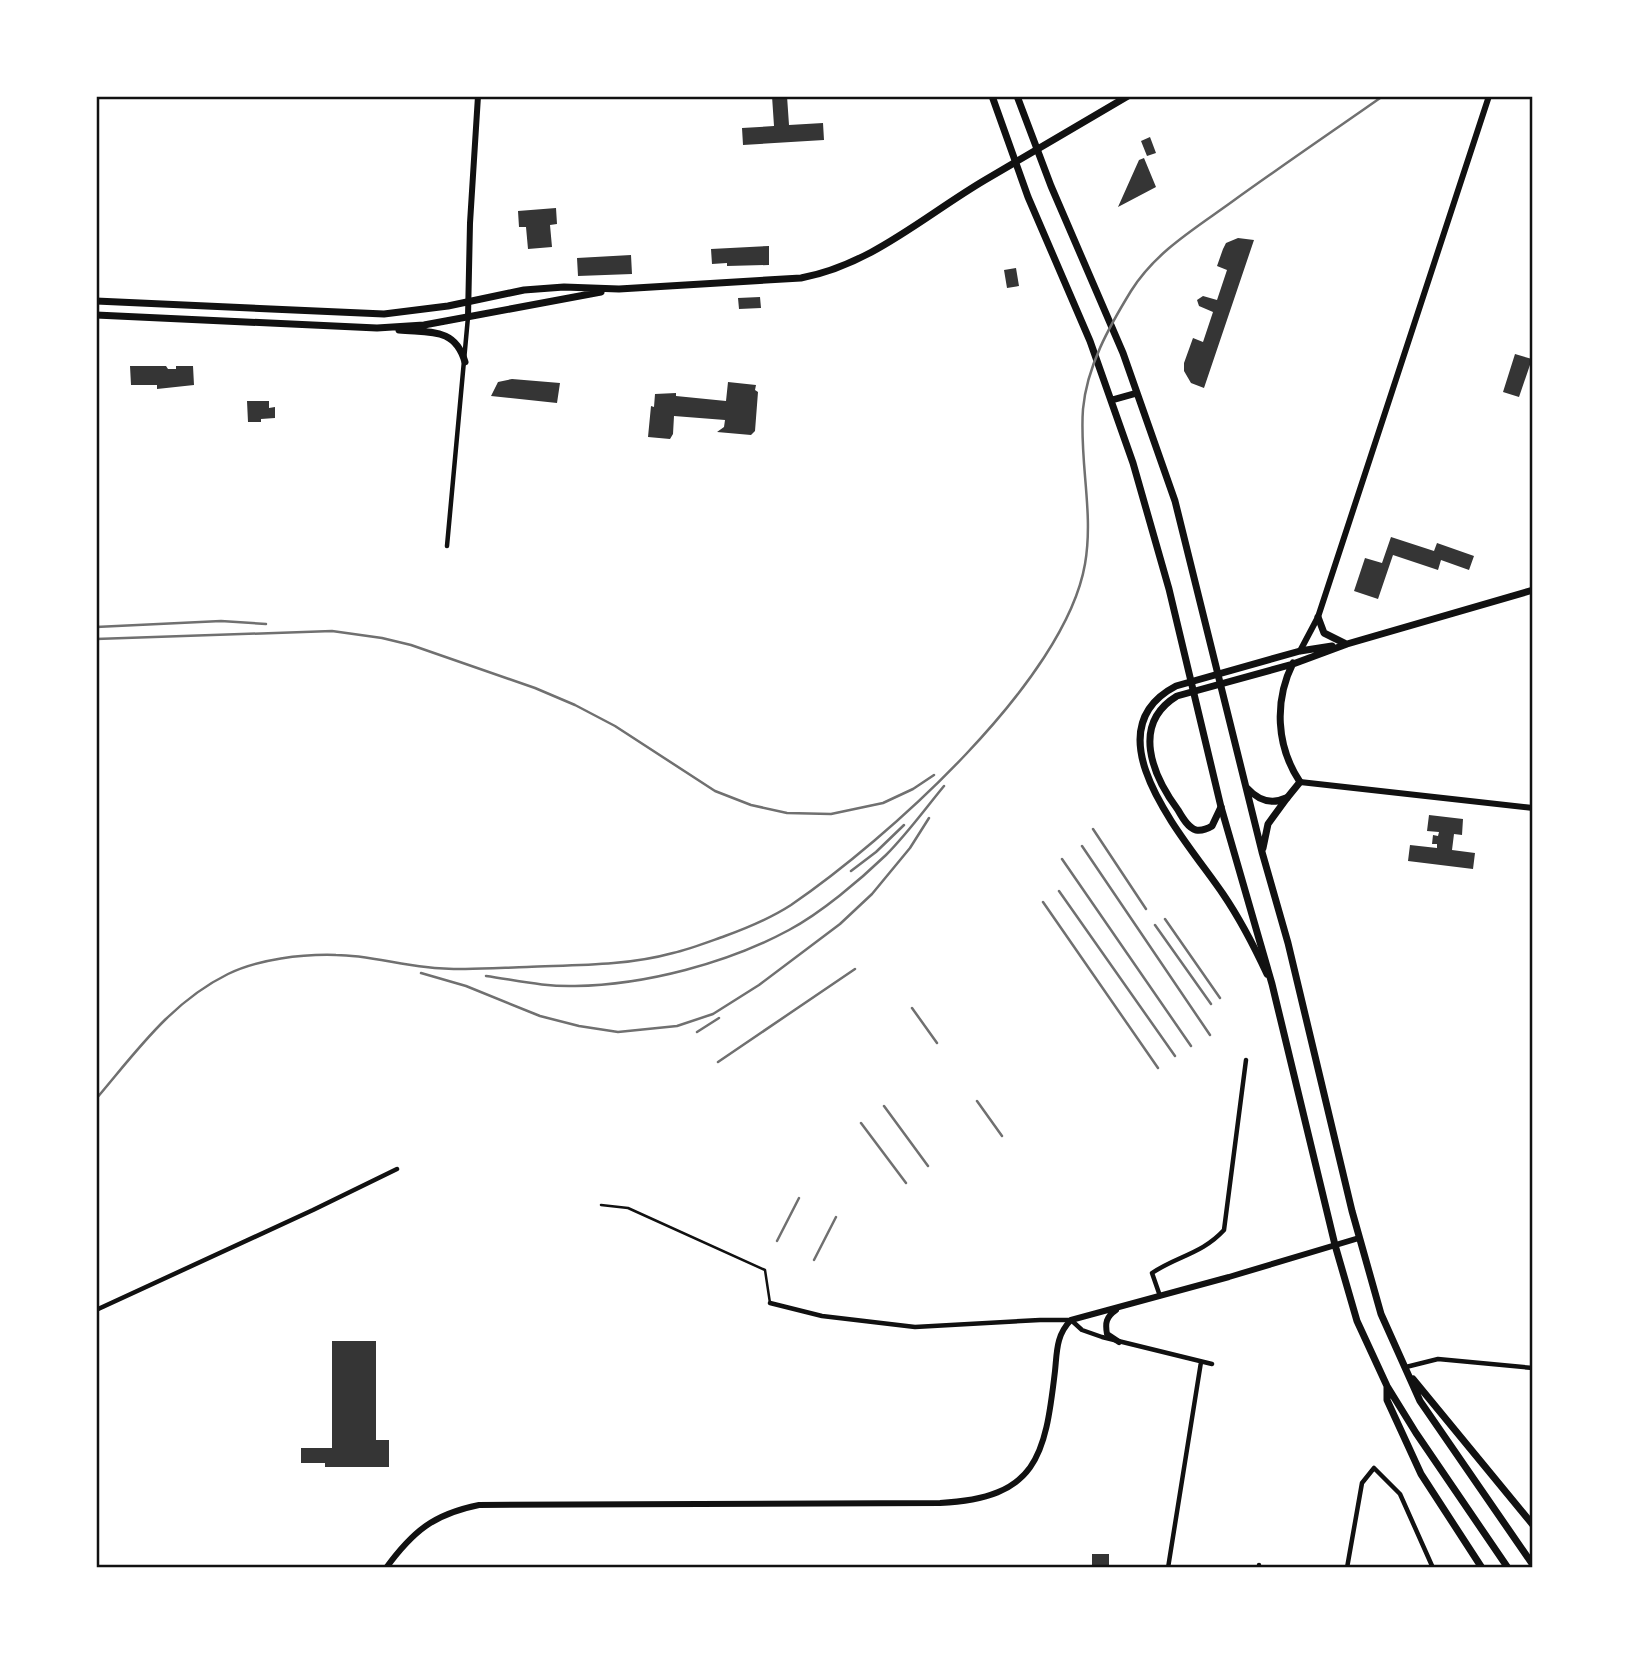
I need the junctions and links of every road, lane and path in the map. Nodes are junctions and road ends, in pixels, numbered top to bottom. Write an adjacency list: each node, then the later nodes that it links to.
1 (478, 96): 10 (street)
2 (992, 96): 7 (main road)
3 (1017, 96): 6 (main road)
4 (1129, 96): 6 (main road)
5 (1489, 96): 19 (street)
6 (1036, 151): 7 (main road); 15 (main road)
7 (1015, 164): 8 (main road); 16 (main road)
8 (619, 289): 10 (main road); 12 (main road)
9 (96, 301): 10 (main road)
10 (468, 302): 12 (street)
11 (96, 315): 13 (main road)
12 (468, 317): 13 (main road); 14 (street)
13 (377, 328): 14 (main road)
14 (465, 362): 17 (street)
15 (1137, 393): 16 (main road); 27 (main road)
16 (1112, 400): 29 (main road)
17 (447, 546)
18 (1533, 590): 20 (main road)
19 (1318, 617): 20 (main road); 21 (street)
20 (1347, 644): 21 (main road); 23 (main road)
21 (1300, 651): 22 (main road); 23 (main road)
22 (1279, 657): 23 (main road); 32 (main road)
23 (1293, 664): 24 (main road); 25 (main road)
24 (1272, 670): 25 (main road); 29 (main road)
25 (1285, 680): 26 (main road)
26 (1300, 782): 28 (main road); 30 (street)
27 (1246, 787): 28 (main road); 31 (main road)
28 (1287, 798): 31 (main road)
29 (1221, 807): 32 (main road)
30 (1533, 808)
31 (1262, 852): 36 (main road)
32 (1272, 984): 37 (main road)
33 (1246, 1060): 38 (street)
34 (397, 1169): 41 (street)
35 (601, 1205): 39 (lane)
36 (1359, 1238): 37 (street); 47 (main road)
37 (1335, 1245): 38 (street); 48 (main road)
38 (1160, 1297): 40 (street)
39 (770, 1303): 42 (street)
40 (1121, 1307): 42 (street); 43 (street)
41 (96, 1310)
42 (1071, 1320): 43 (street); 51 (street)
43 (1119, 1342): 44 (street)
44 (1201, 1362): 45 (street); 52 (street)
45 (1212, 1364)
46 (1533, 1368): 47 (street)
47 (1405, 1369): 49 (main road); 50 (main road)
48 (1387, 1386): 55 (main road); 56 (main road)
49 (1533, 1525)
50 (1533, 1566)
51 (386, 1568)
52 (1168, 1568)
53 (1347, 1568): 54 (street)
54 (1433, 1568)
55 (1482, 1568)
56 (1508, 1568)

